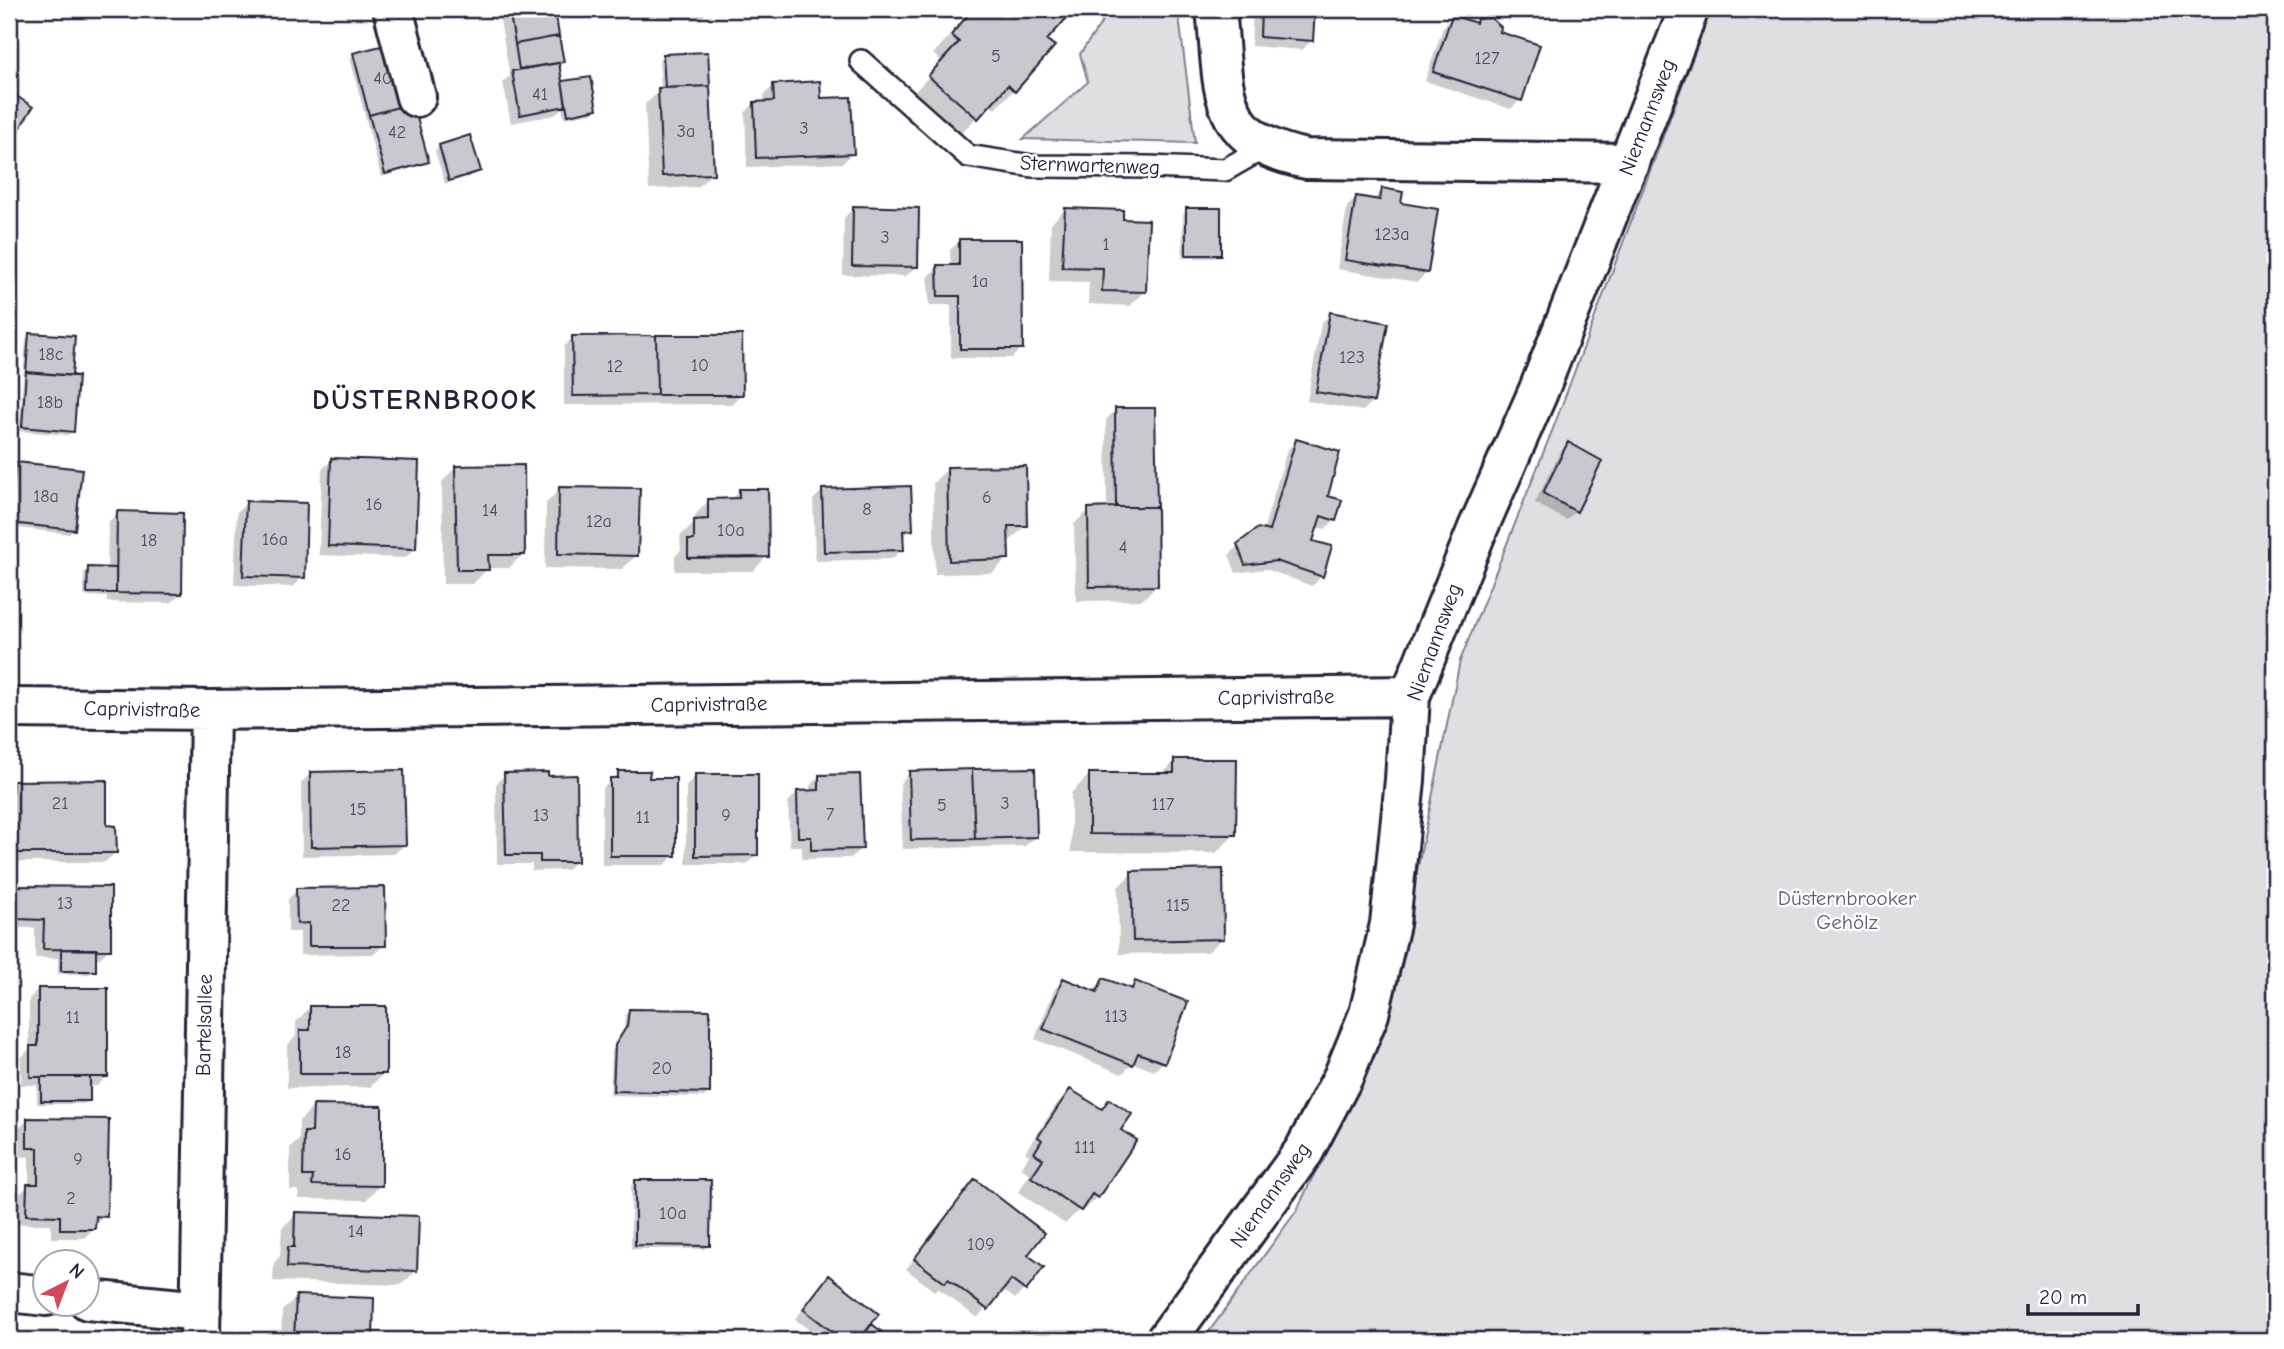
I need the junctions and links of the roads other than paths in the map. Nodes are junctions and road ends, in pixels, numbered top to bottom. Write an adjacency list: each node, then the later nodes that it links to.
1 (393, 9): 5 (street)
2 (1216, 9): 6 (street)
3 (1689, 9): 7 (street, Niemannsweg)
4 (861, 61): 6 (lane, Sternwartenweg)
5 (416, 97)
6 (1265, 147): 7 (street)
7 (1629, 163): 8 (street, Niemannsweg)
8 (1410, 696): 10 (street, Caprivistraße); 15 (street, Niemannsweg)
9 (9, 708): 10 (street, Caprivistraße)
10 (210, 709): 14 (street, Bartelsallee)
11 (9, 1292): 12 (street)
12 (32, 1294)
13 (102, 1303): 14 (street)
14 (200, 1326)
15 (1166, 1340)

